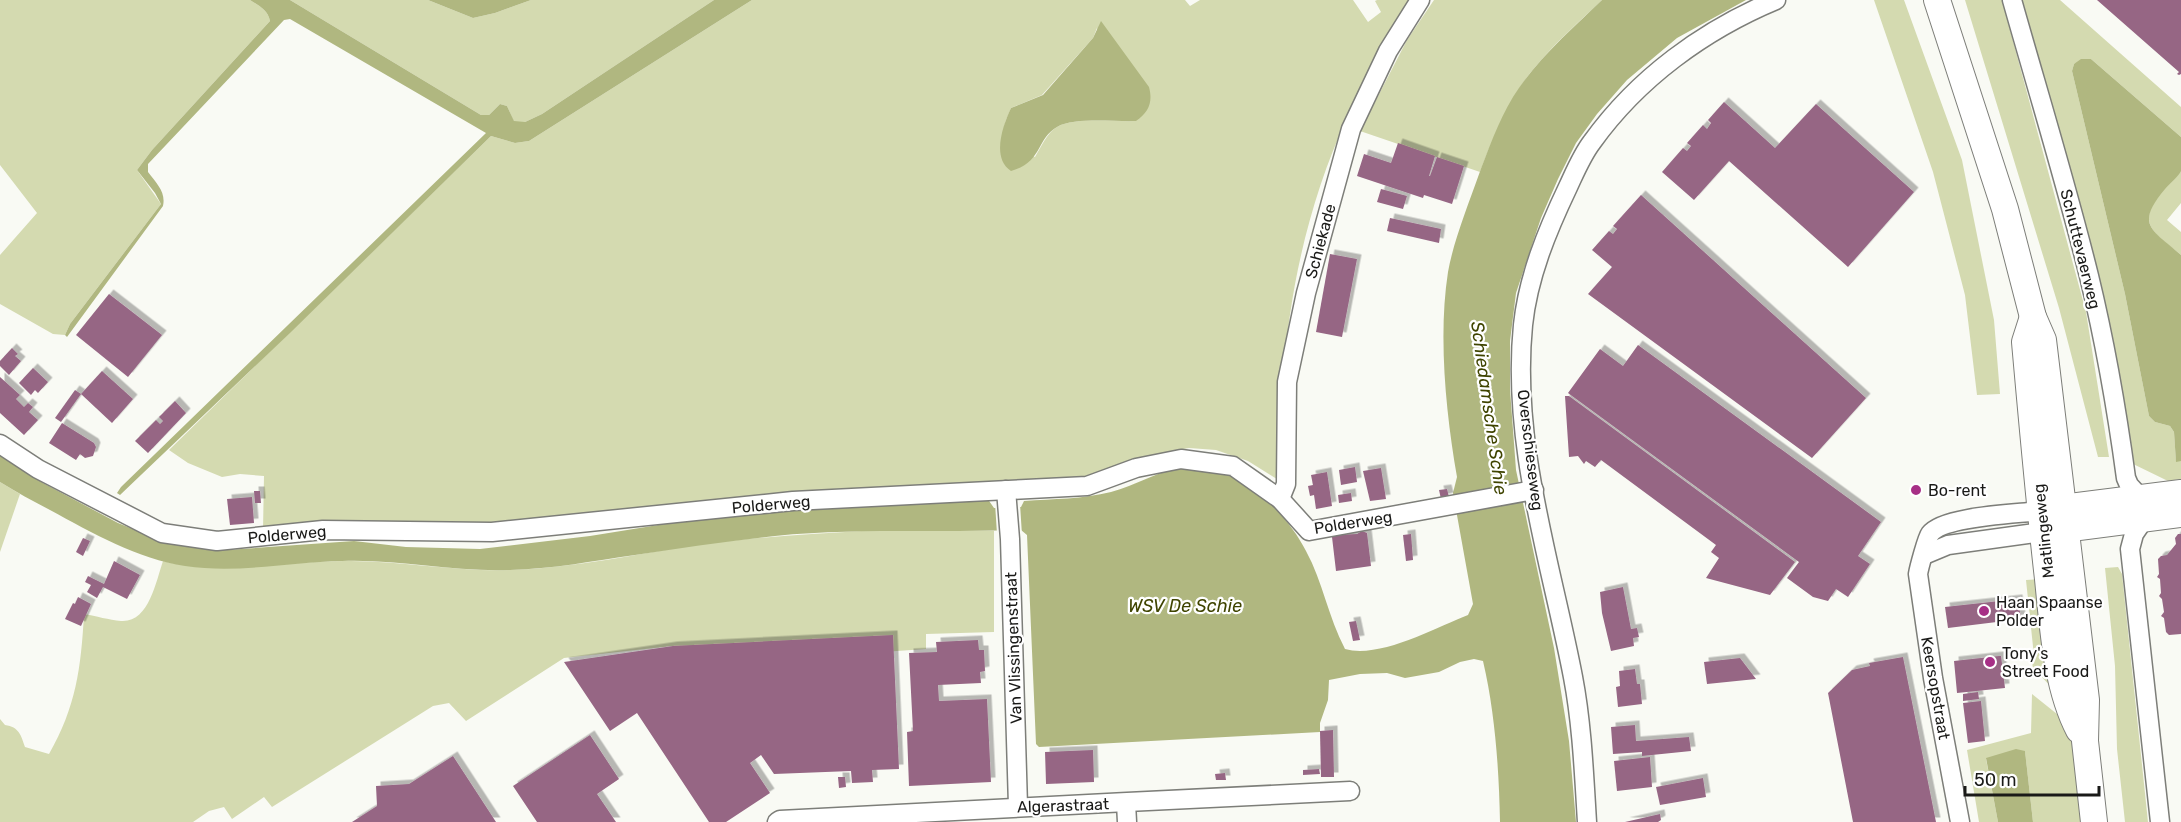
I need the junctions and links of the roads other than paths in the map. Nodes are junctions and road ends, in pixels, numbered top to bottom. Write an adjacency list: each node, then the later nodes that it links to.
1 (1420, 0): 9 (street, Schiekade)
2 (1776, 0): 6 (street, Overschieseweg)
3 (1937, 0): 12 (main road, Matlingeweg)
4 (2012, 0): 10 (street, Schuttevaerweg)
5 (0, 444): 8 (street, Polderweg)
6 (1530, 491): 9 (street, Polderweg); 20 (street, Overschieseweg)
7 (2181, 493): 10 (main road)
8 (1006, 495): 9 (street, Polderweg); 17 (street, Van Vlissingenstraat)
9 (1280, 499)
10 (2143, 508): 11 (main road); 12 (main road); 13 (main road); 14 (street)
11 (2181, 514)
12 (2052, 520): 13 (main road); 21 (street, Keersopstraat); 22 (main road, Matlingeweg)
13 (2106, 524): 14 (street)
14 (2130, 549): 23 (street)
15 (1350, 791): 16 (street, Algerastraat)
16 (1126, 803): 17 (street, Algerastraat); 19 (street)
17 (1018, 807): 18 (street, Algerastraat)
18 (777, 822)
19 (1127, 822)
20 (1587, 822)
21 (1960, 822)
22 (2094, 822)
23 (2160, 822)

